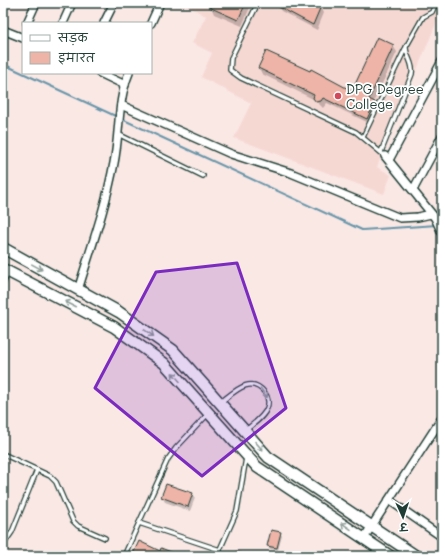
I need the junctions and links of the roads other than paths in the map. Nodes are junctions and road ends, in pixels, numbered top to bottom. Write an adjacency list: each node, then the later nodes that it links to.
1 (36, 3): 7 (street)
2 (72, 3): 8 (street)
3 (114, 3): 9 (street)
4 (160, 3): 10 (street)
5 (258, 3): 22 (lane)
6 (436, 3): 13 (lane)
7 (26, 22)
8 (63, 22)
9 (104, 22)
10 (151, 22)
11 (3, 30): 12 (street)
12 (22, 35)
13 (406, 47): 22 (lane); 23 (lane)
14 (442, 60): 17 (street)
15 (102, 74): 18 (street)
16 (128, 74): 18 (street)
17 (439, 74): 23 (street)
18 (126, 85): 19 (street)
19 (121, 105): 20 (street); 26 (street)
20 (118, 134): 24 (lane); 31 (street)
21 (442, 136): 25 (street)
22 (363, 137): 23 (lane)
23 (385, 156): 25 (street)
24 (203, 176)
25 (413, 190): 26 (street)
26 (434, 216): 27 (street)
27 (442, 233)
28 (3, 248): 31 (main road, one-way to 31)
29 (6, 271): 30 (lane); 33 (main road, one-way to 29)
30 (3, 284)
31 (78, 290): 32 (main road, one-way to 32)
32 (205, 386): 33 (main road); 34 (main road)
33 (194, 397): 35 (main road)
34 (220, 403): 37 (main road); 37 (lane, one-way to 37)
35 (209, 413): 39 (main road); 42 (lane)
36 (442, 418): 41 (street)
37 (245, 431): 43 (main road, one-way to 43)
38 (3, 454): 40 (lane)
39 (247, 455): 48 (main road, one-way to 39); 50 (lane)
40 (37, 470): 46 (lane); 47 (lane)
41 (389, 500): 43 (street); 45 (street)
42 (139, 523): 50 (lane); 52 (lane)
43 (372, 527): 48 (street); 55 (main road)
44 (3, 536): 46 (lane)
45 (442, 537)
46 (8, 538): 49 (lane)
47 (105, 538)
48 (364, 538): 51 (main road)
49 (3, 545)
50 (220, 550): 53 (lane)
51 (378, 552): 54 (main road)
52 (124, 556)
53 (217, 556)
54 (390, 556)
55 (416, 556)

